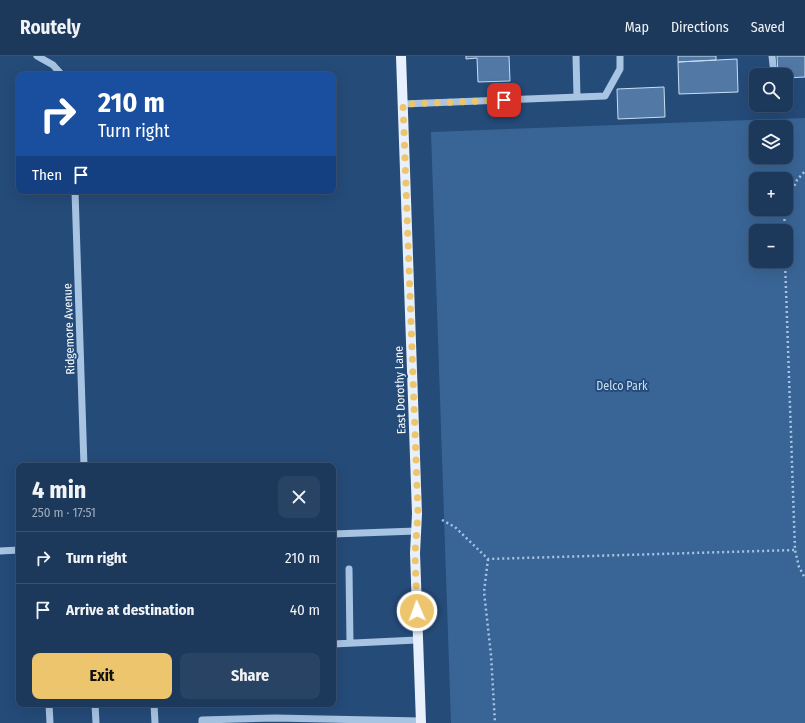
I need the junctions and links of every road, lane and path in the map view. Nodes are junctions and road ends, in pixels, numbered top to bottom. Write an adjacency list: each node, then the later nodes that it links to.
1 (37, 56): 7 (street)
2 (401, 56): 9 (main road, East Dorothy Lane)
3 (576, 56): 8 (street)
4 (620, 56): 8 (street)
5 (772, 56): 6 (street)
6 (773, 68)
7 (59, 72)
8 (577, 97): 9 (street)
9 (403, 104): 16 (main road, East Dorothy Lane)
10 (805, 171): 11 (path)
11 (793, 189)
12 (75, 194): 14 (street, Ridgemore Avenue)
13 (785, 268): 19 (path)
14 (84, 463)
15 (442, 520): 21 (path)
16 (416, 531): 17 (street); 24 (main road, East Dorothy Lane)
17 (336, 534)
18 (16, 550): 20 (street)
19 (795, 550): 21 (path); 23 (path)
20 (0, 551)
21 (488, 560): 35 (path)
22 (349, 569): 25 (street)
23 (805, 578)
24 (418, 640): 25 (street); 30 (main road, East Dorothy Lane)
25 (350, 643): 26 (street)
26 (336, 644)
27 (49, 707): 31 (street)
28 (95, 707): 32 (street)
29 (154, 707): 33 (street)
30 (421, 722): 34 (street)
31 (50, 723)
32 (96, 723)
33 (155, 723)
34 (202, 723)
35 (495, 723)

